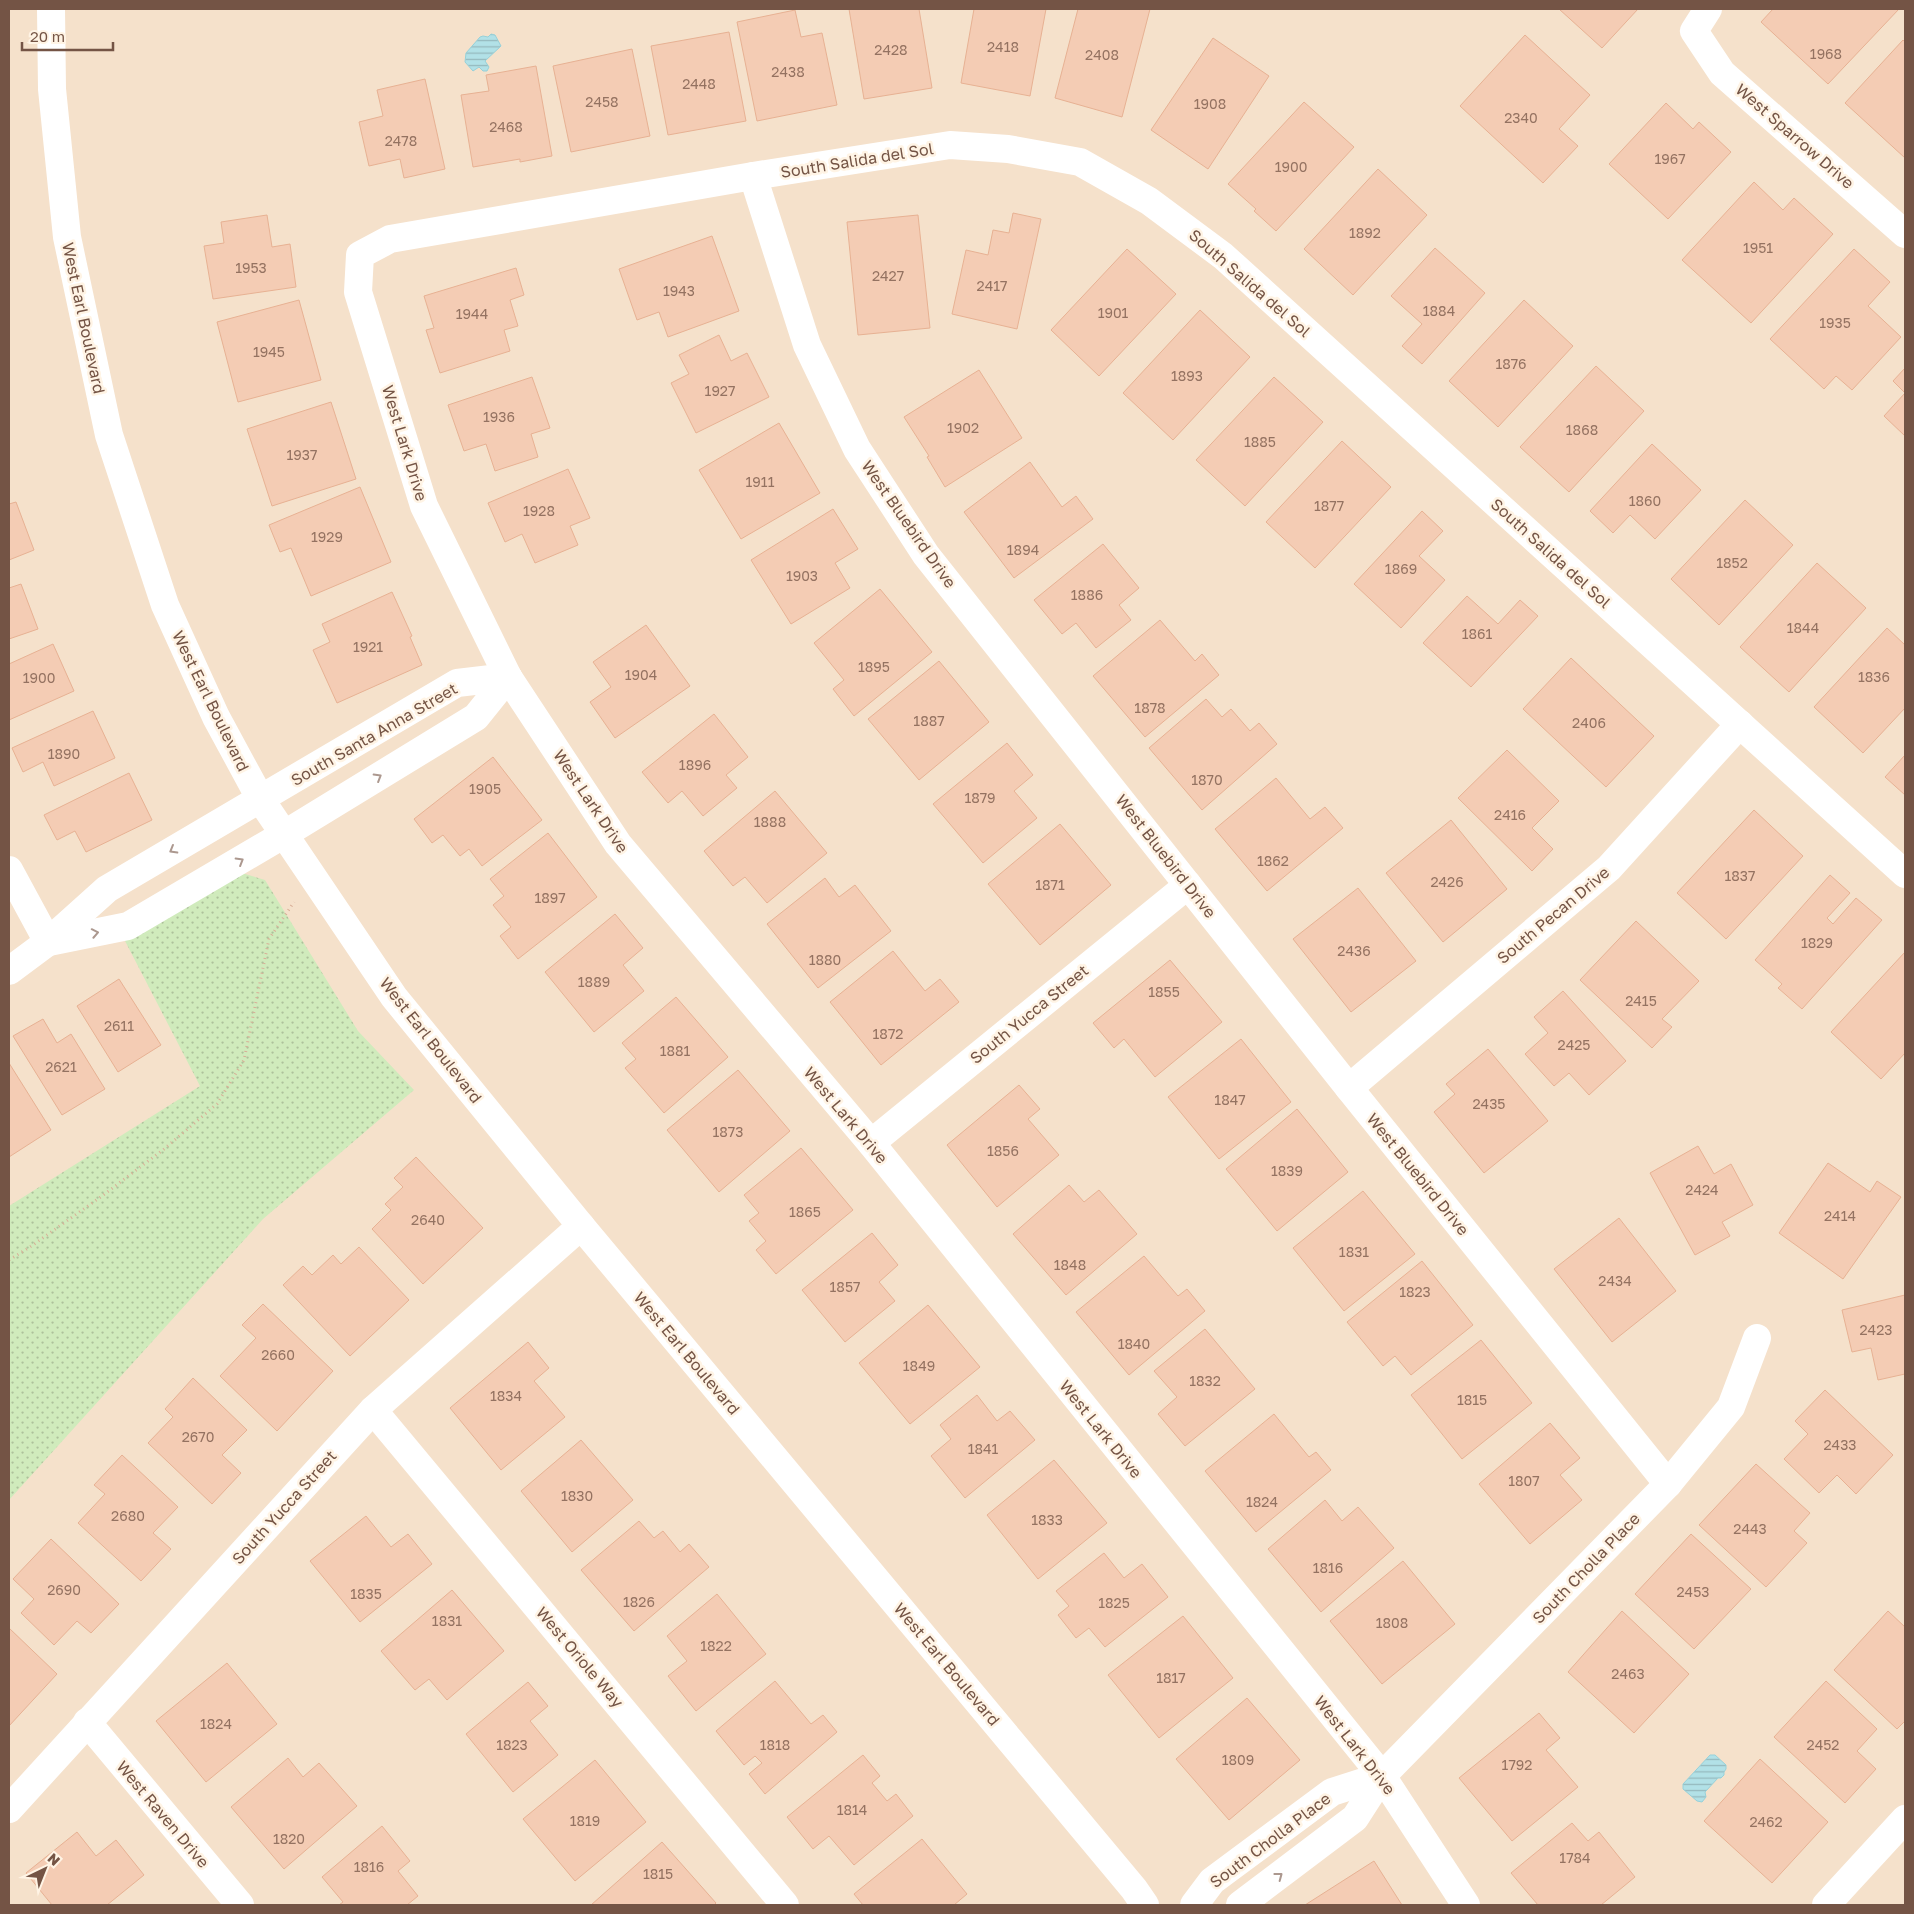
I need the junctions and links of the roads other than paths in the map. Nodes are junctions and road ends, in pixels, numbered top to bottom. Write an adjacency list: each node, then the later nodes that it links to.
1 (51, 9): 8 (street, West Earl Boulevard)
2 (1708, 9): 4 (street, West Sparrow Drive)
3 (753, 176): 5 (street, South Salida del Sol); 7 (street, South Salida del Sol); 12 (street, West Bluebird Drive)
4 (1905, 234)
5 (360, 256): 6 (street, West Lark Drive)
6 (508, 677): 8 (street, South Santa Anna Street); 9 (street, South Santa Anna Street, one-way to 6); 16 (street, West Lark Drive)
7 (1740, 724): 11 (street, South Salida del Sol); 15 (street, South Pecan Drive)
8 (261, 800): 9 (street, West Earl Boulevard); 13 (street, South Santa Anna Street, one-way to 13)
9 (283, 835): 13 (street, South Santa Anna Street, one-way to 9); 17 (street, West Earl Boulevard)
10 (9, 870): 13 (street)
11 (1905, 874)
12 (1188, 884): 15 (street, West Bluebird Drive); 16 (street, South Yucca Street)
13 (48, 942): 14 (street, South Santa Anna Street)
14 (9, 971)
15 (1349, 1088): 20 (street, West Bluebird Drive)
16 (871, 1143): 22 (street, West Lark Drive)
17 (581, 1226): 19 (street, South Yucca Street); 27 (street, West Earl Boulevard)
18 (1757, 1338): 20 (street, South Cholla Place)
19 (373, 1410): 21 (street, South Yucca Street); 26 (street, West Oriole Way)
20 (1668, 1484): 22 (street, South Cholla Place)
21 (87, 1722): 23 (street, South Yucca Street); 25 (street, West Raven Drive)
22 (1382, 1776): 28 (street, South Cholla Place); 29 (street, South Cholla Place, one-way to 22); 30 (street, West Lark Drive)
23 (9, 1809)
24 (1905, 1819): 31 (street)
25 (240, 1905)
26 (786, 1905)
27 (1145, 1905)
28 (1194, 1905)
29 (1240, 1905)
30 (1466, 1905)
31 (1826, 1905)

